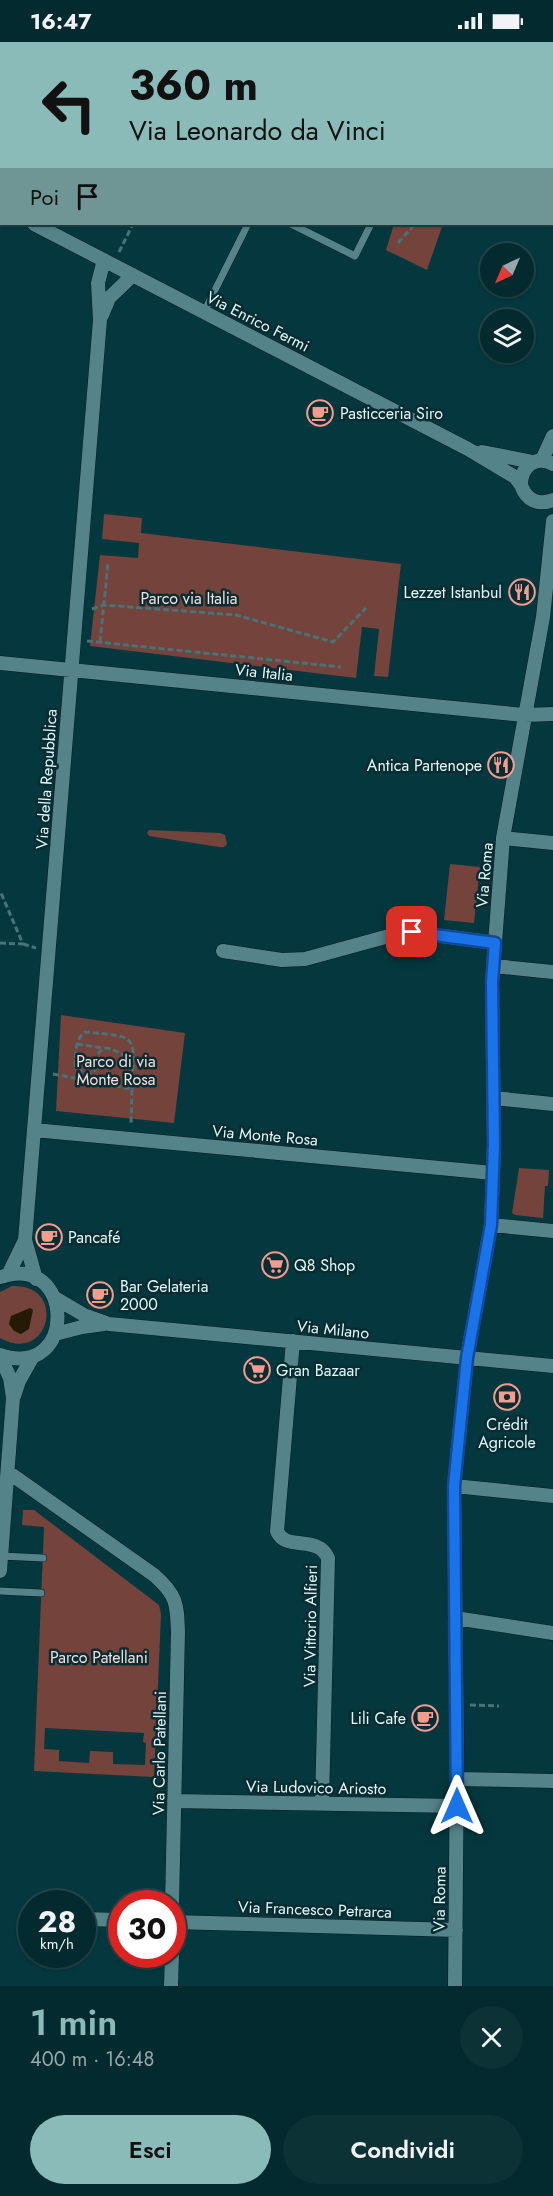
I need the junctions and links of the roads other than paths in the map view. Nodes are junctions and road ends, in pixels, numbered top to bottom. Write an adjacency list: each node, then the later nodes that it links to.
1 (36, 225): 5 (street, Via Enrico Fermi)
2 (248, 225): 7 (lane)
3 (293, 225): 4 (lane)
4 (370, 225)
5 (109, 262): 6 (street, Via Enrico Fermi); 8 (street, Via della Repubblica)
6 (133, 275): 7 (street, Via Enrico Fermi); 8 (street, Via della Repubblica)
7 (204, 312): 10 (street, Via Enrico Fermi)
8 (100, 320): 18 (street, Via della Repubblica)
9 (553, 436): 11 (street)
10 (468, 449): 11 (street, Via Enrico Fermi); 12 (street, Via Enrico Fermi)
11 (542, 462): 12 (street)
12 (521, 485): 14 (street, Via Enrico Fermi)
13 (553, 500): 14 (street)
14 (537, 502): 15 (street, Via Roma)
15 (553, 522): 16 (street, Via Roma)
16 (550, 587): 20 (street, Via Roma)
17 (0, 663): 18 (street, Via Italia)
18 (70, 670): 20 (street, Via Italia); 29 (street, Via della Repubblica)
19 (553, 714): 20 (street, Via Italia)
20 (524, 715): 21 (street, Via Roma)
21 (503, 838): 22 (street); 23 (street, Via Roma)
22 (553, 843)
23 (495, 943): 24 (street); 25 (street, Via Roma)
24 (223, 951)
25 (494, 966): 26 (street); 27 (street, Via Roma)
26 (553, 972)
27 (494, 1098): 28 (street); 30 (street, Via Roma)
28 (553, 1104)
29 (34, 1130): 30 (street, Via Monte Rosa); 33 (street, Via della Repubblica)
30 (493, 1173): 31 (street, Via Roma)
31 (491, 1225): 32 (street); 42 (street, Via Roma)
32 (553, 1231)
33 (25, 1240): 34 (street, Via della Repubblica); 35 (street, Via della Repubblica)
34 (4, 1276): 35 (street)
35 (36, 1279): 36 (street, Via Milano)
36 (55, 1298): 37 (street, Via Milano); 38 (street)
37 (109, 1324): 38 (street, Via Milano); 39 (street, Via Milano)
38 (55, 1334): 41 (street)
39 (293, 1341): 42 (street, Via Milano); 59 (street, Via Vittorio Alfieri)
40 (0, 1356): 41 (street); 44 (street)
41 (33, 1356): 44 (street)
42 (467, 1358): 43 (street, Via Milano); 47 (street, Via Roma)
43 (553, 1366)
44 (13, 1398): 45 (street)
45 (5, 1426): 46 (street)
46 (8, 1472): 49 (street); 58 (street, Via Carlo Patellani)
47 (454, 1486): 48 (street); 54 (street, Via Roma)
48 (553, 1496)
49 (1, 1556): 50 (lane); 51 (street)
50 (43, 1558)
51 (0, 1571)
52 (0, 1591): 53 (lane)
53 (41, 1593)
54 (455, 1618): 55 (street); 56 (street, Via Roma)
55 (553, 1633)
56 (457, 1779): 57 (street); 60 (street, Via Roma)
57 (553, 1781)
58 (174, 1800): 59 (street, Via Ludovico Ariosto); 61 (street, Via Carlo Patellani)
59 (322, 1803): 60 (street, Via Ludovico Ariosto)
60 (457, 1806): 63 (street, Via Roma)
61 (172, 1890)
62 (186, 1922): 63 (street, Via Francesco Petrarca)
63 (456, 1930): 66 (street, Via Roma)
64 (172, 1968): 65 (street)
65 (171, 1986)
66 (455, 1986)

